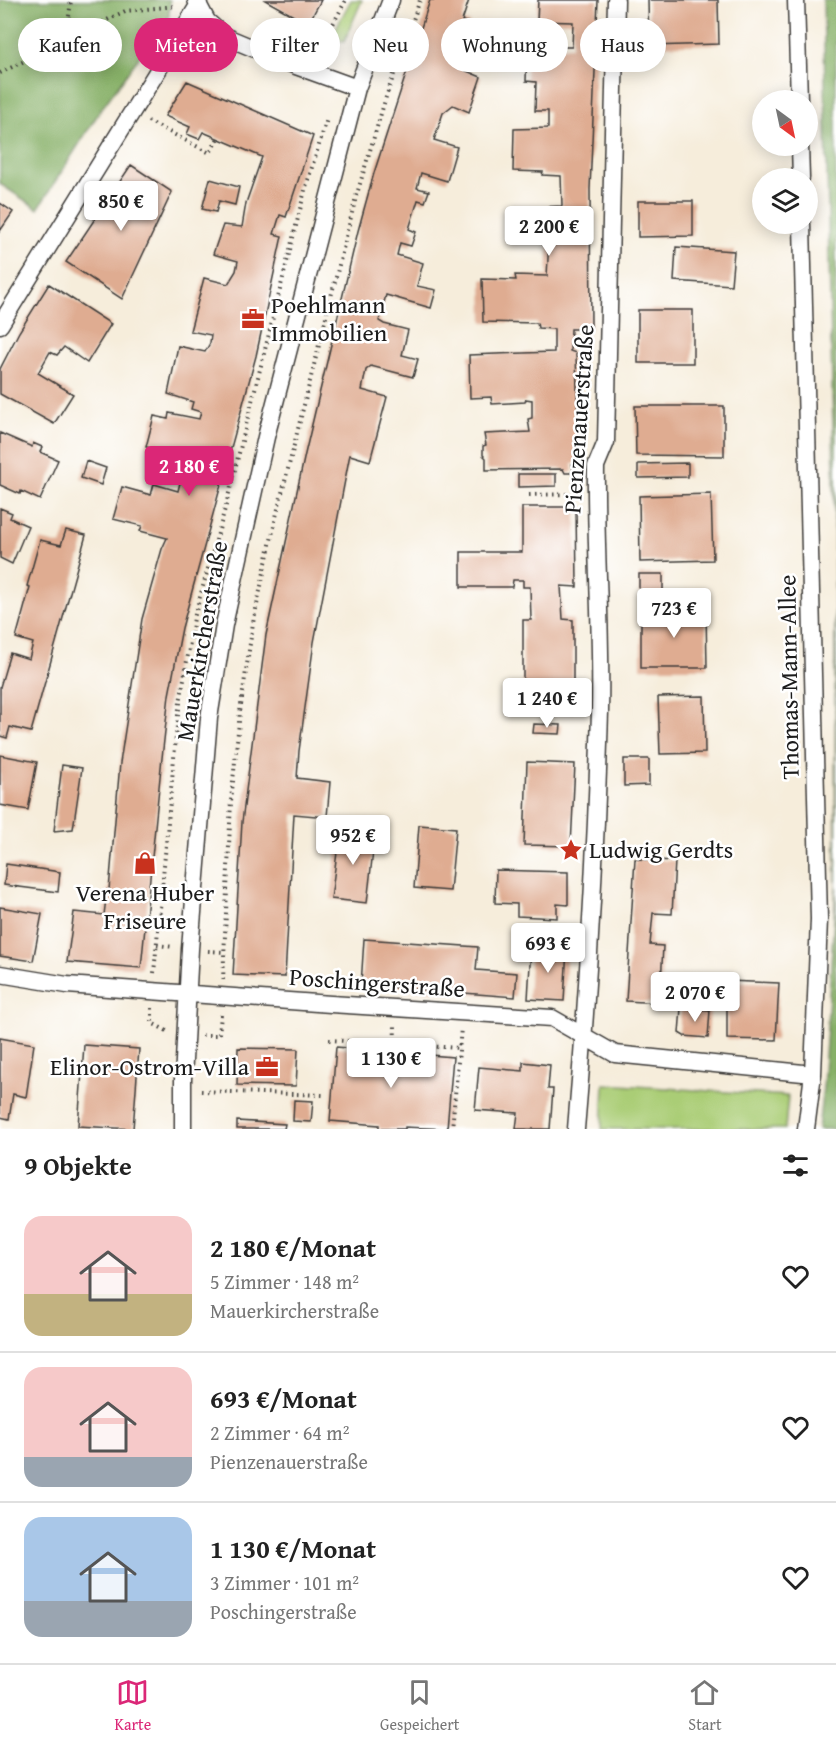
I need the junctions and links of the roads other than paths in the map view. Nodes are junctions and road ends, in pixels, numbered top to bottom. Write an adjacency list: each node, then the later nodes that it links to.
1 (391, 0): 5 (street, Mauerkircherstraße)
2 (616, 0): 11 (street, Pienzenauerstraße)
3 (796, 0): 6 (street)
4 (198, 2): 5 (street); 8 (street)
5 (357, 88): 10 (street, Mauerkircherstraße)
6 (799, 90)
7 (802, 234): 12 (street, Thomas-Mann-Allee)
8 (0, 325)
9 (0, 974): 10 (street, Poschingerstraße)
10 (188, 993): 11 (street, Poschingerstraße); 13 (street, Mauerkircherstraße)
11 (584, 1036): 12 (street, Poschingerstraße); 14 (street, Pienzenauerstraße)
12 (813, 1074): 15 (street, Thomas-Mann-Allee)
13 (183, 1129)
14 (576, 1129)
15 (806, 1129)

